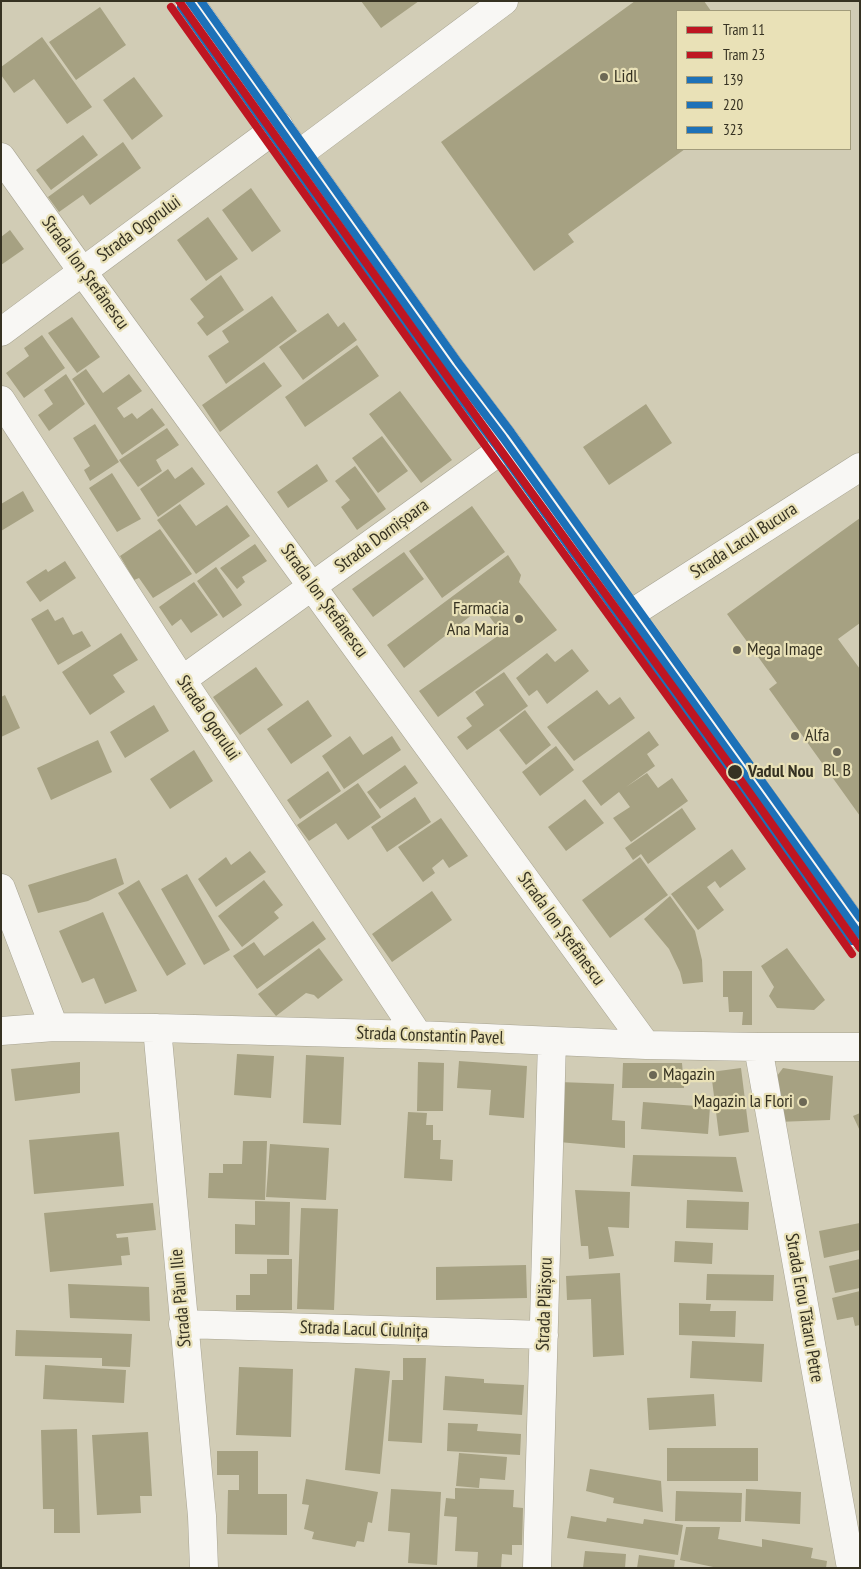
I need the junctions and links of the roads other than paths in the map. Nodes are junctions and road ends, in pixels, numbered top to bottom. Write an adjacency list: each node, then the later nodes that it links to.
1 (189, 1): 3 (street)
2 (504, 1): 4 (street)
3 (279, 126): 4 (street); 6 (street, Strada Ogorului)
4 (299, 154): 9 (street)
5 (1, 156): 6 (street, Strada Ion Ștefănescu)
6 (82, 271): 7 (street, Strada Ogorului); 11 (street, Strada Ion Ștefănescu)
7 (1, 332)
8 (6, 417): 13 (street, Strada Ogorului)
9 (508, 445): 11 (street, Strada Dornișoara); 12 (street)
10 (860, 467): 12 (street, Strada Lacul Bucura)
11 (313, 586): 13 (street, Strada Dornișoara); 21 (street, Strada Ion Ștefănescu)
12 (629, 615): 15 (street)
13 (182, 680): 19 (street, Strada Ogorului)
14 (1, 888): 16 (street)
15 (860, 935)
16 (54, 1027): 17 (street, Strada Constantin Pavel); 18 (street, Strada Constantin Pavel)
17 (157, 1028): 19 (street, Strada Constantin Pavel); 24 (street, Strada Păun Ilie)
18 (1, 1031)
19 (418, 1035): 20 (street, Strada Constantin Pavel)
20 (552, 1041): 21 (street, Strada Constantin Pavel); 25 (street, Strada Plăișoru)
21 (646, 1045): 23 (street, Strada Constantin Pavel)
22 (860, 1047): 23 (street, Strada Constantin Pavel)
23 (758, 1048): 28 (street, Strada Erou Tătaru Petre)
24 (183, 1324): 25 (street, Strada Lacul Ciulnița); 26 (street, Strada Păun Ilie)
25 (544, 1335): 27 (street, Strada Plăișoru)
26 (204, 1568)
27 (537, 1568)
28 (851, 1568)

